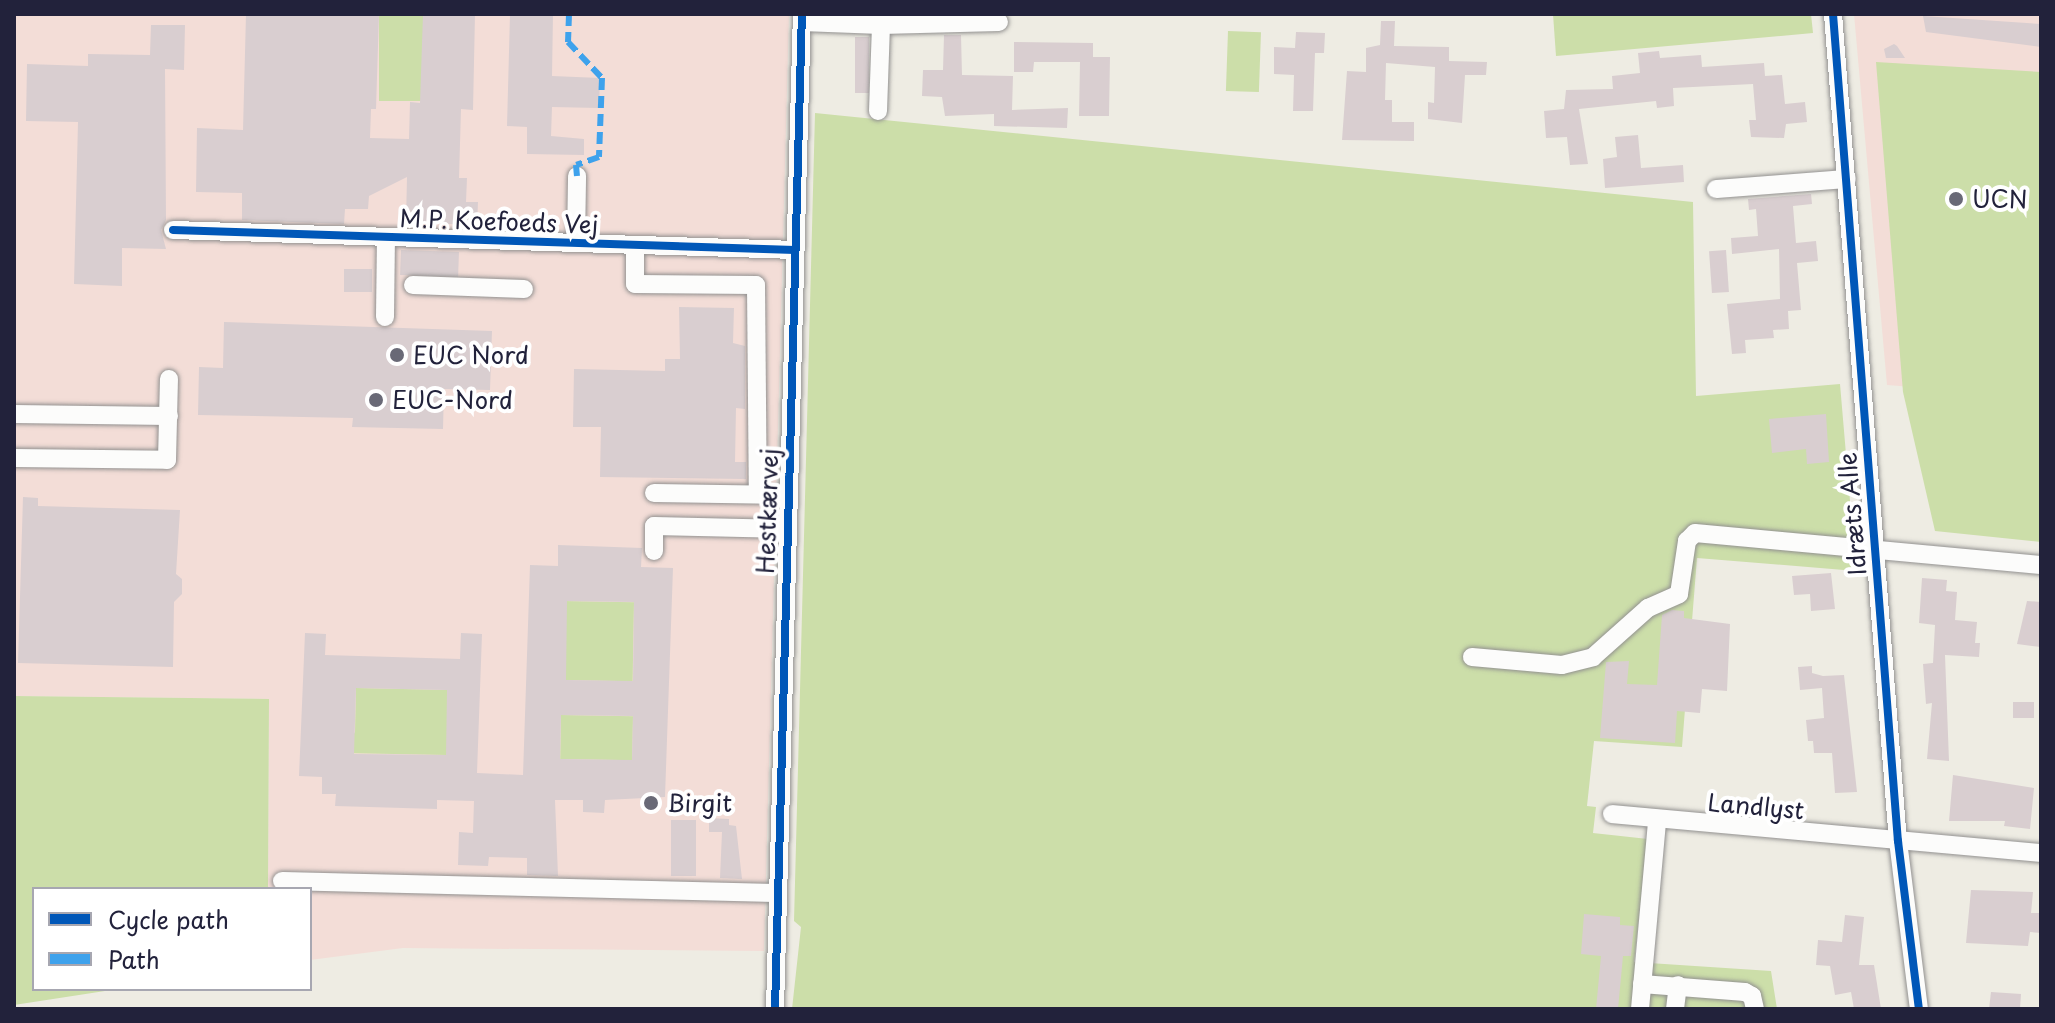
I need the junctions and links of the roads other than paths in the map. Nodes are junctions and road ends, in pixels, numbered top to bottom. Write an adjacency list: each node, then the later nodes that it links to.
1 (1833, 14): 7 (street, Idræts Alle)
2 (802, 18): 4 (street, Hestkærvej); 13 (street, Hestkærvej)
3 (999, 22): 4 (street, Hestkærvej)
4 (881, 25): 5 (street)
5 (878, 111)
6 (577, 176): 11 (street, M.P. Koefoeds Vej)
7 (1847, 179): 8 (street); 26 (street, Idræts Alle)
8 (1716, 189)
9 (173, 230): 10 (street, M.P. Koefoeds Vej)
10 (386, 237): 11 (street, M.P. Koefoeds Vej); 16 (street)
11 (576, 243): 12 (street, M.P. Koefoeds Vej)
12 (635, 245): 13 (street, M.P. Koefoeds Vej); 22 (street)
13 (795, 250): 23 (street, Hestkærvej)
14 (413, 285): 15 (street)
15 (524, 289)
16 (385, 317)
17 (169, 379): 19 (street)
18 (14, 414): 19 (street)
19 (169, 416): 20 (street)
20 (14, 458)
21 (654, 493): 22 (street)
22 (758, 494): 23 (street)
23 (788, 495): 24 (street, Hestkærvej)
24 (787, 529): 25 (street); 34 (street, Hestkærvej)
25 (654, 551)
26 (1875, 551): 27 (street); 28 (street); 31 (street, Idræts Alle)
27 (2041, 565)
28 (1472, 657)
29 (1612, 814): 30 (street, Landlyst)
30 (1657, 822): 31 (street, Landlyst); 35 (street)
31 (1898, 841): 32 (street, Landlyst); 41 (street, Idræts Alle)
32 (2041, 853)
33 (282, 881): 34 (street)
34 (776, 893): 37 (street, Hestkærvej)
35 (1642, 984): 36 (street); 38 (street)
36 (1678, 985): 39 (street); 40 (street)
37 (775, 1009)
38 (1640, 1009)
39 (1675, 1009)
40 (1755, 1009)
41 (1919, 1009)

